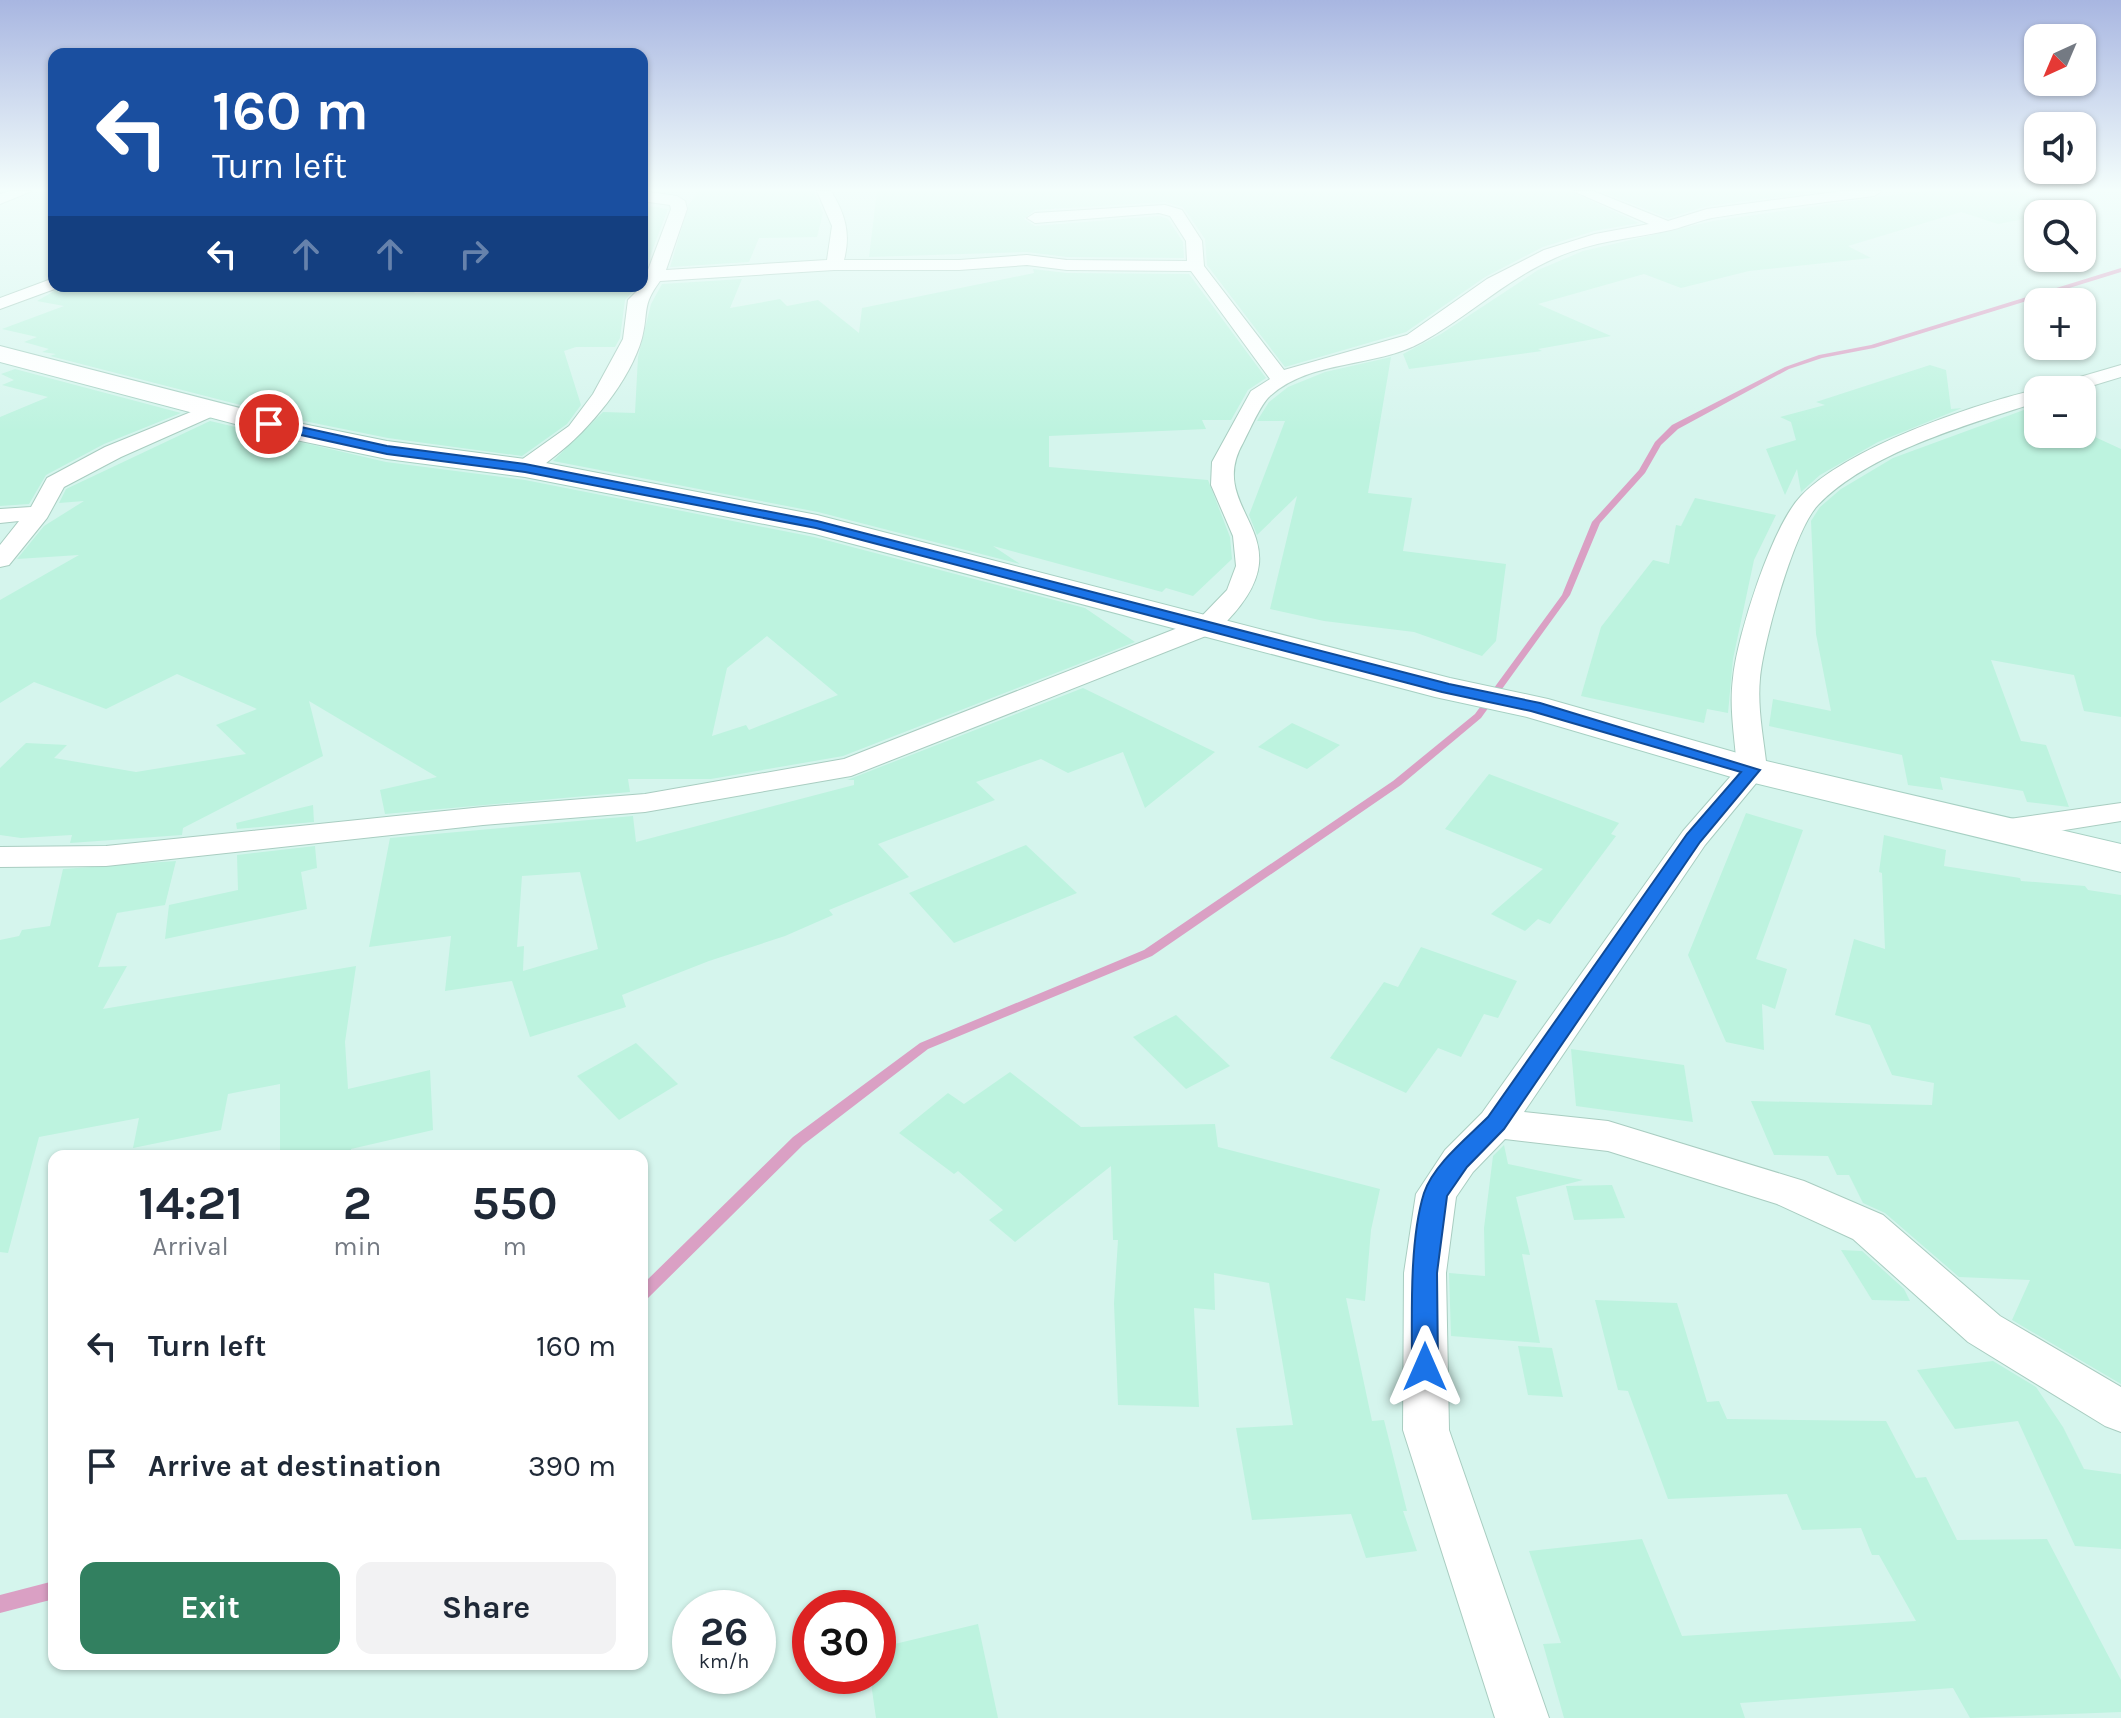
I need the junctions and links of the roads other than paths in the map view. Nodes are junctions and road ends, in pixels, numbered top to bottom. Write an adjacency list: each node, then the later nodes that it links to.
1 (657, 271): 5 (street)
2 (734, 271): 5 (street)
3 (1200, 271): 13 (street)
4 (1516, 271): 13 (street)
5 (655, 276): 7 (street)
6 (48, 285): 9 (street)
7 (648, 285)
8 (643, 292): 16 (street)
9 (0, 304)
10 (0, 354): 15 (main road)
11 (2121, 371): 12 (street)
12 (2096, 378)
13 (1281, 380): 20 (street)
14 (2024, 400): 21 (street)
15 (213, 409): 16 (main road); 17 (street)
16 (525, 468): 20 (main road)
17 (39, 513): 18 (street); 19 (street)
18 (0, 516)
19 (0, 560)
20 (1207, 626): 21 (main road); 24 (street)
21 (1752, 770): 23 (main road); 26 (street)
22 (2121, 812): 23 (street)
23 (2002, 830): 25 (main road)
24 (0, 857)
25 (2121, 858)
26 (1496, 1123): 27 (street); 28 (street)
27 (2121, 1411)
28 (1522, 1718)

